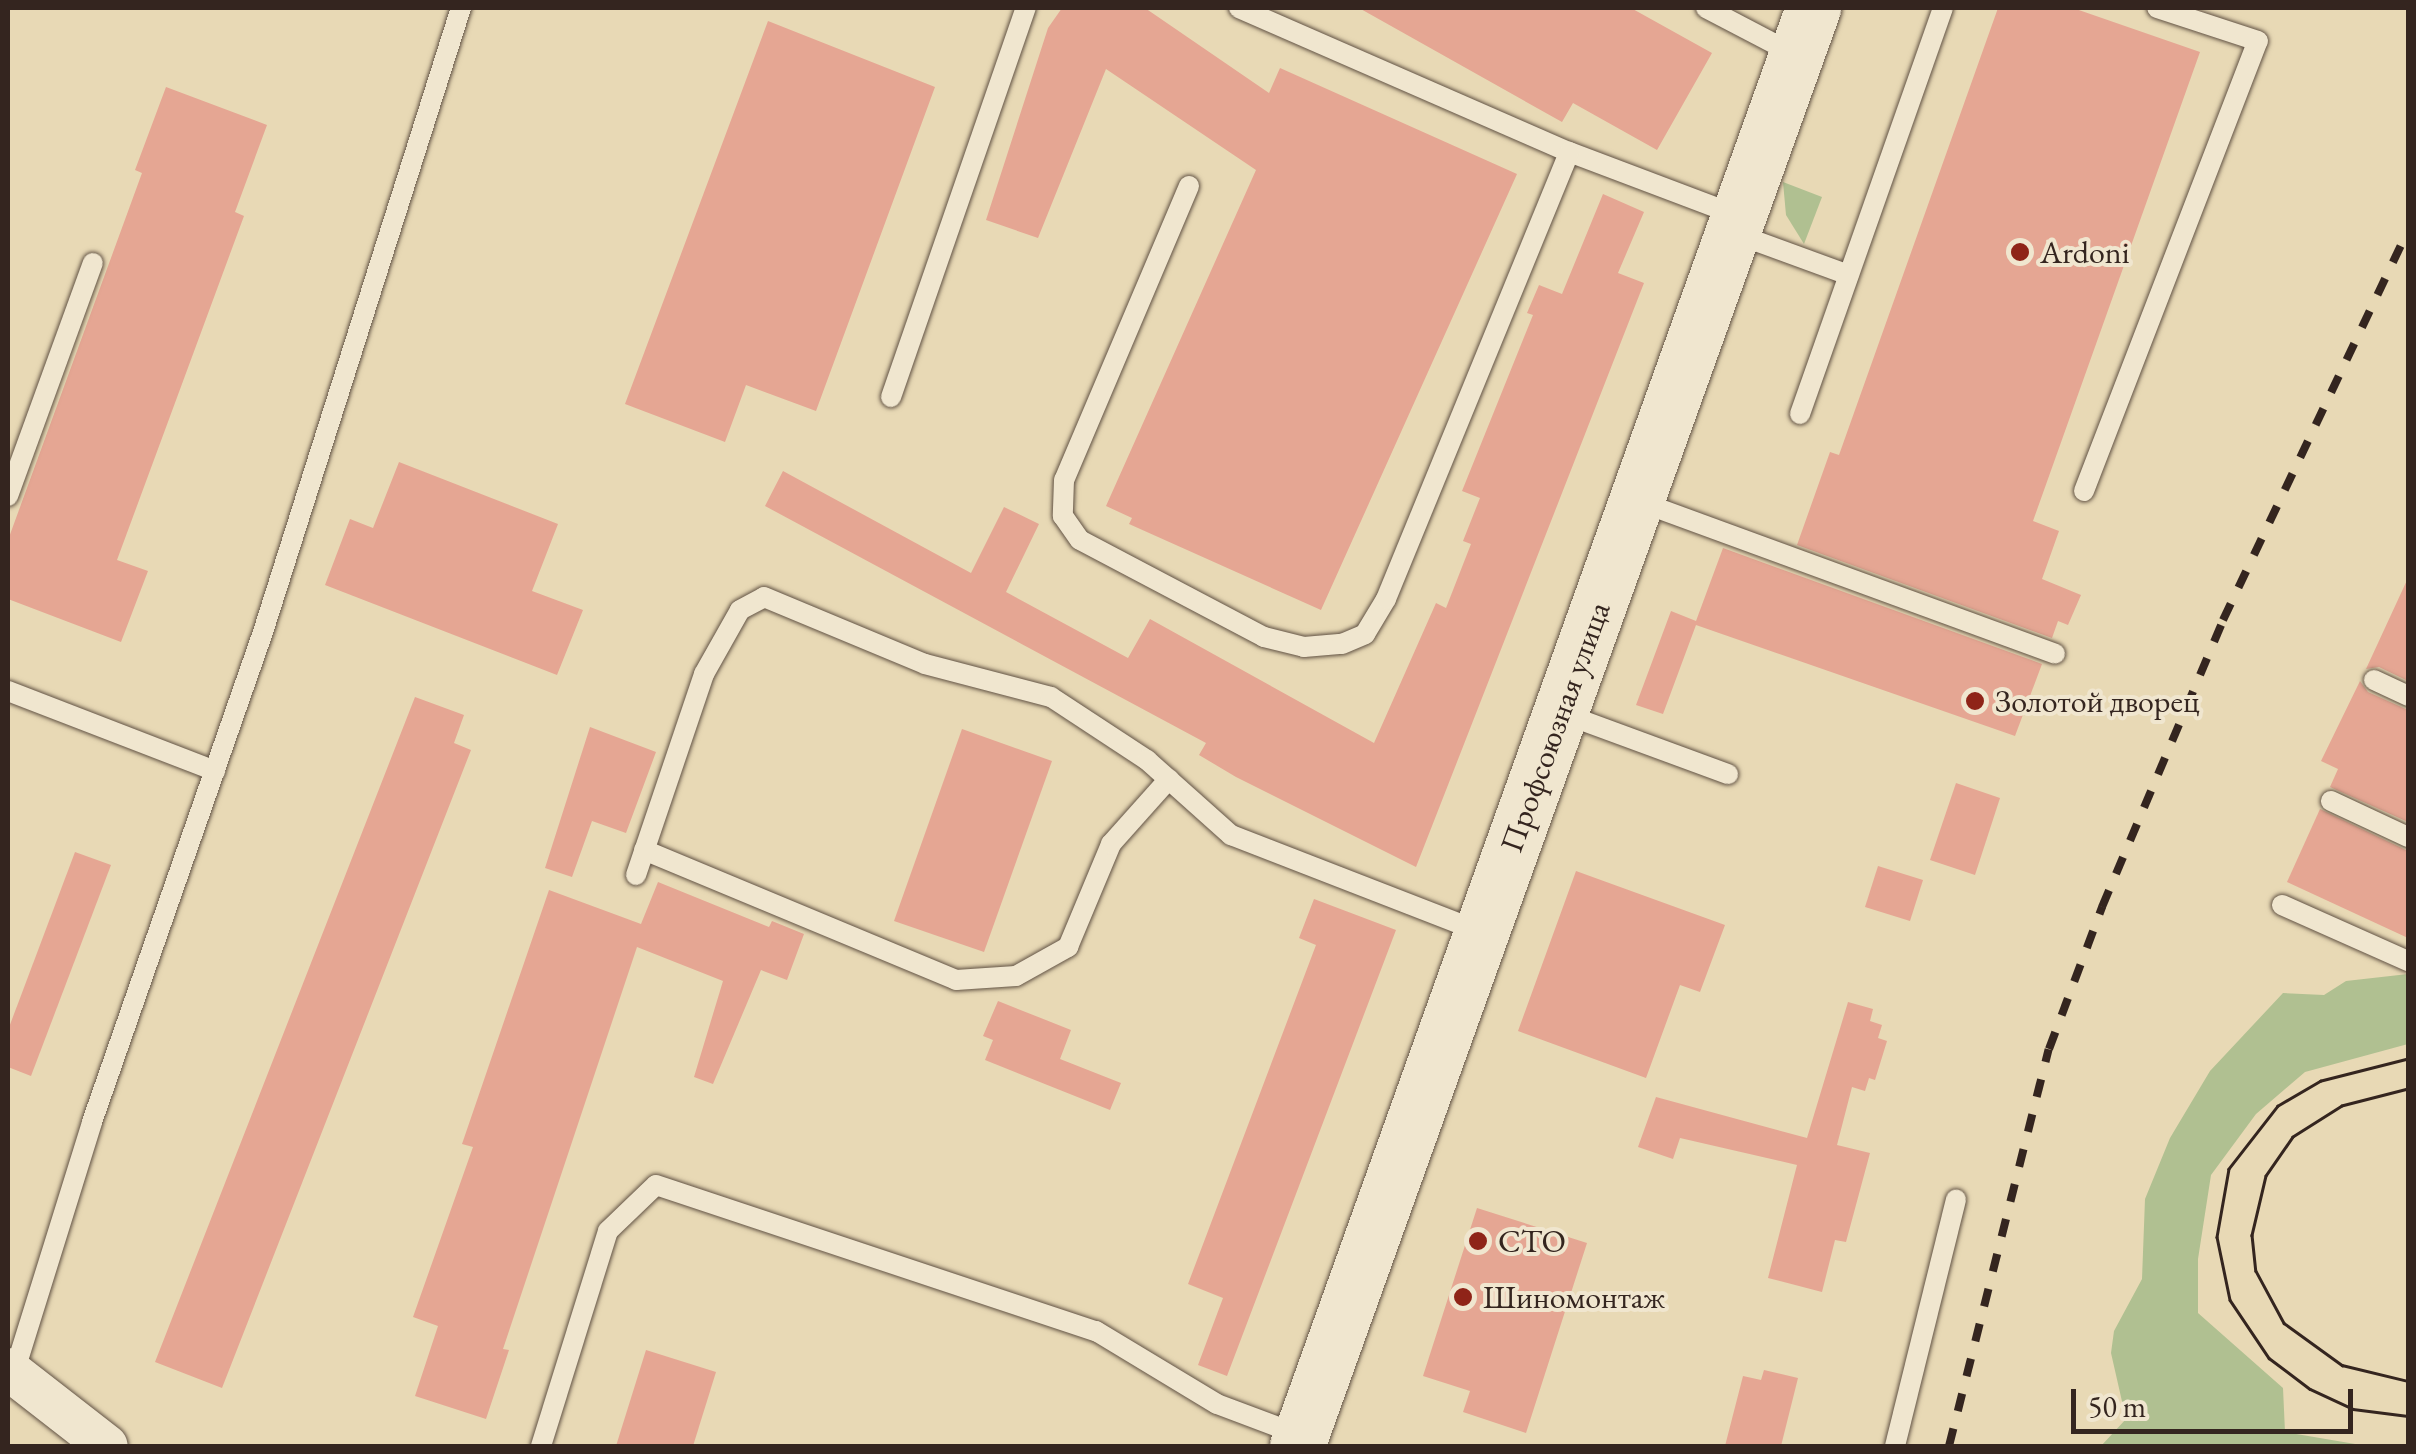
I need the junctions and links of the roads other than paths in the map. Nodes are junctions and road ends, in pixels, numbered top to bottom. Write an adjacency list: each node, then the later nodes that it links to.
1 (461, 8): 23 (lane)
2 (1026, 8): 13 (lane)
3 (1240, 8): 8 (lane)
4 (1706, 8): 7 (lane)
5 (1943, 8): 12 (lane)
6 (2158, 8): 15 (lane)
7 (1804, 31): 10 (street, Профсоюзная улица)
8 (1569, 152): 9 (lane); 10 (lane)
9 (1189, 186)
10 (1735, 224): 12 (lane); 17 (street, Профсоюзная улица)
11 (93, 263): 16 (lane)
12 (1849, 274): 14 (lane)
13 (891, 397)
14 (1800, 414)
15 (2084, 491)
16 (8, 496)
17 (1636, 501): 18 (lane); 22 (street, Профсоюзная улица)
18 (2054, 654)
19 (2374, 680): 21 (lane)
20 (8, 690): 23 (lane)
21 (2408, 696)
22 (1560, 712): 24 (lane); 31 (street, Профсоюзная улица)
23 (214, 771): 34 (lane)
24 (1728, 774)
25 (1169, 780): 28 (lane); 28 (lane); 31 (lane)
26 (2331, 802): 27 (lane)
27 (2408, 837)
28 (644, 850): 29 (lane)
29 (636, 875)
30 (2282, 905): 32 (lane)
31 (1481, 932): 35 (street, Профсоюзная улица)
32 (2408, 961)
33 (1956, 1199): 38 (lane)
34 (11, 1371): 36 (street)
35 (1299, 1441): 37 (lane)
36 (107, 1446)
37 (540, 1446)
38 (1895, 1446)

